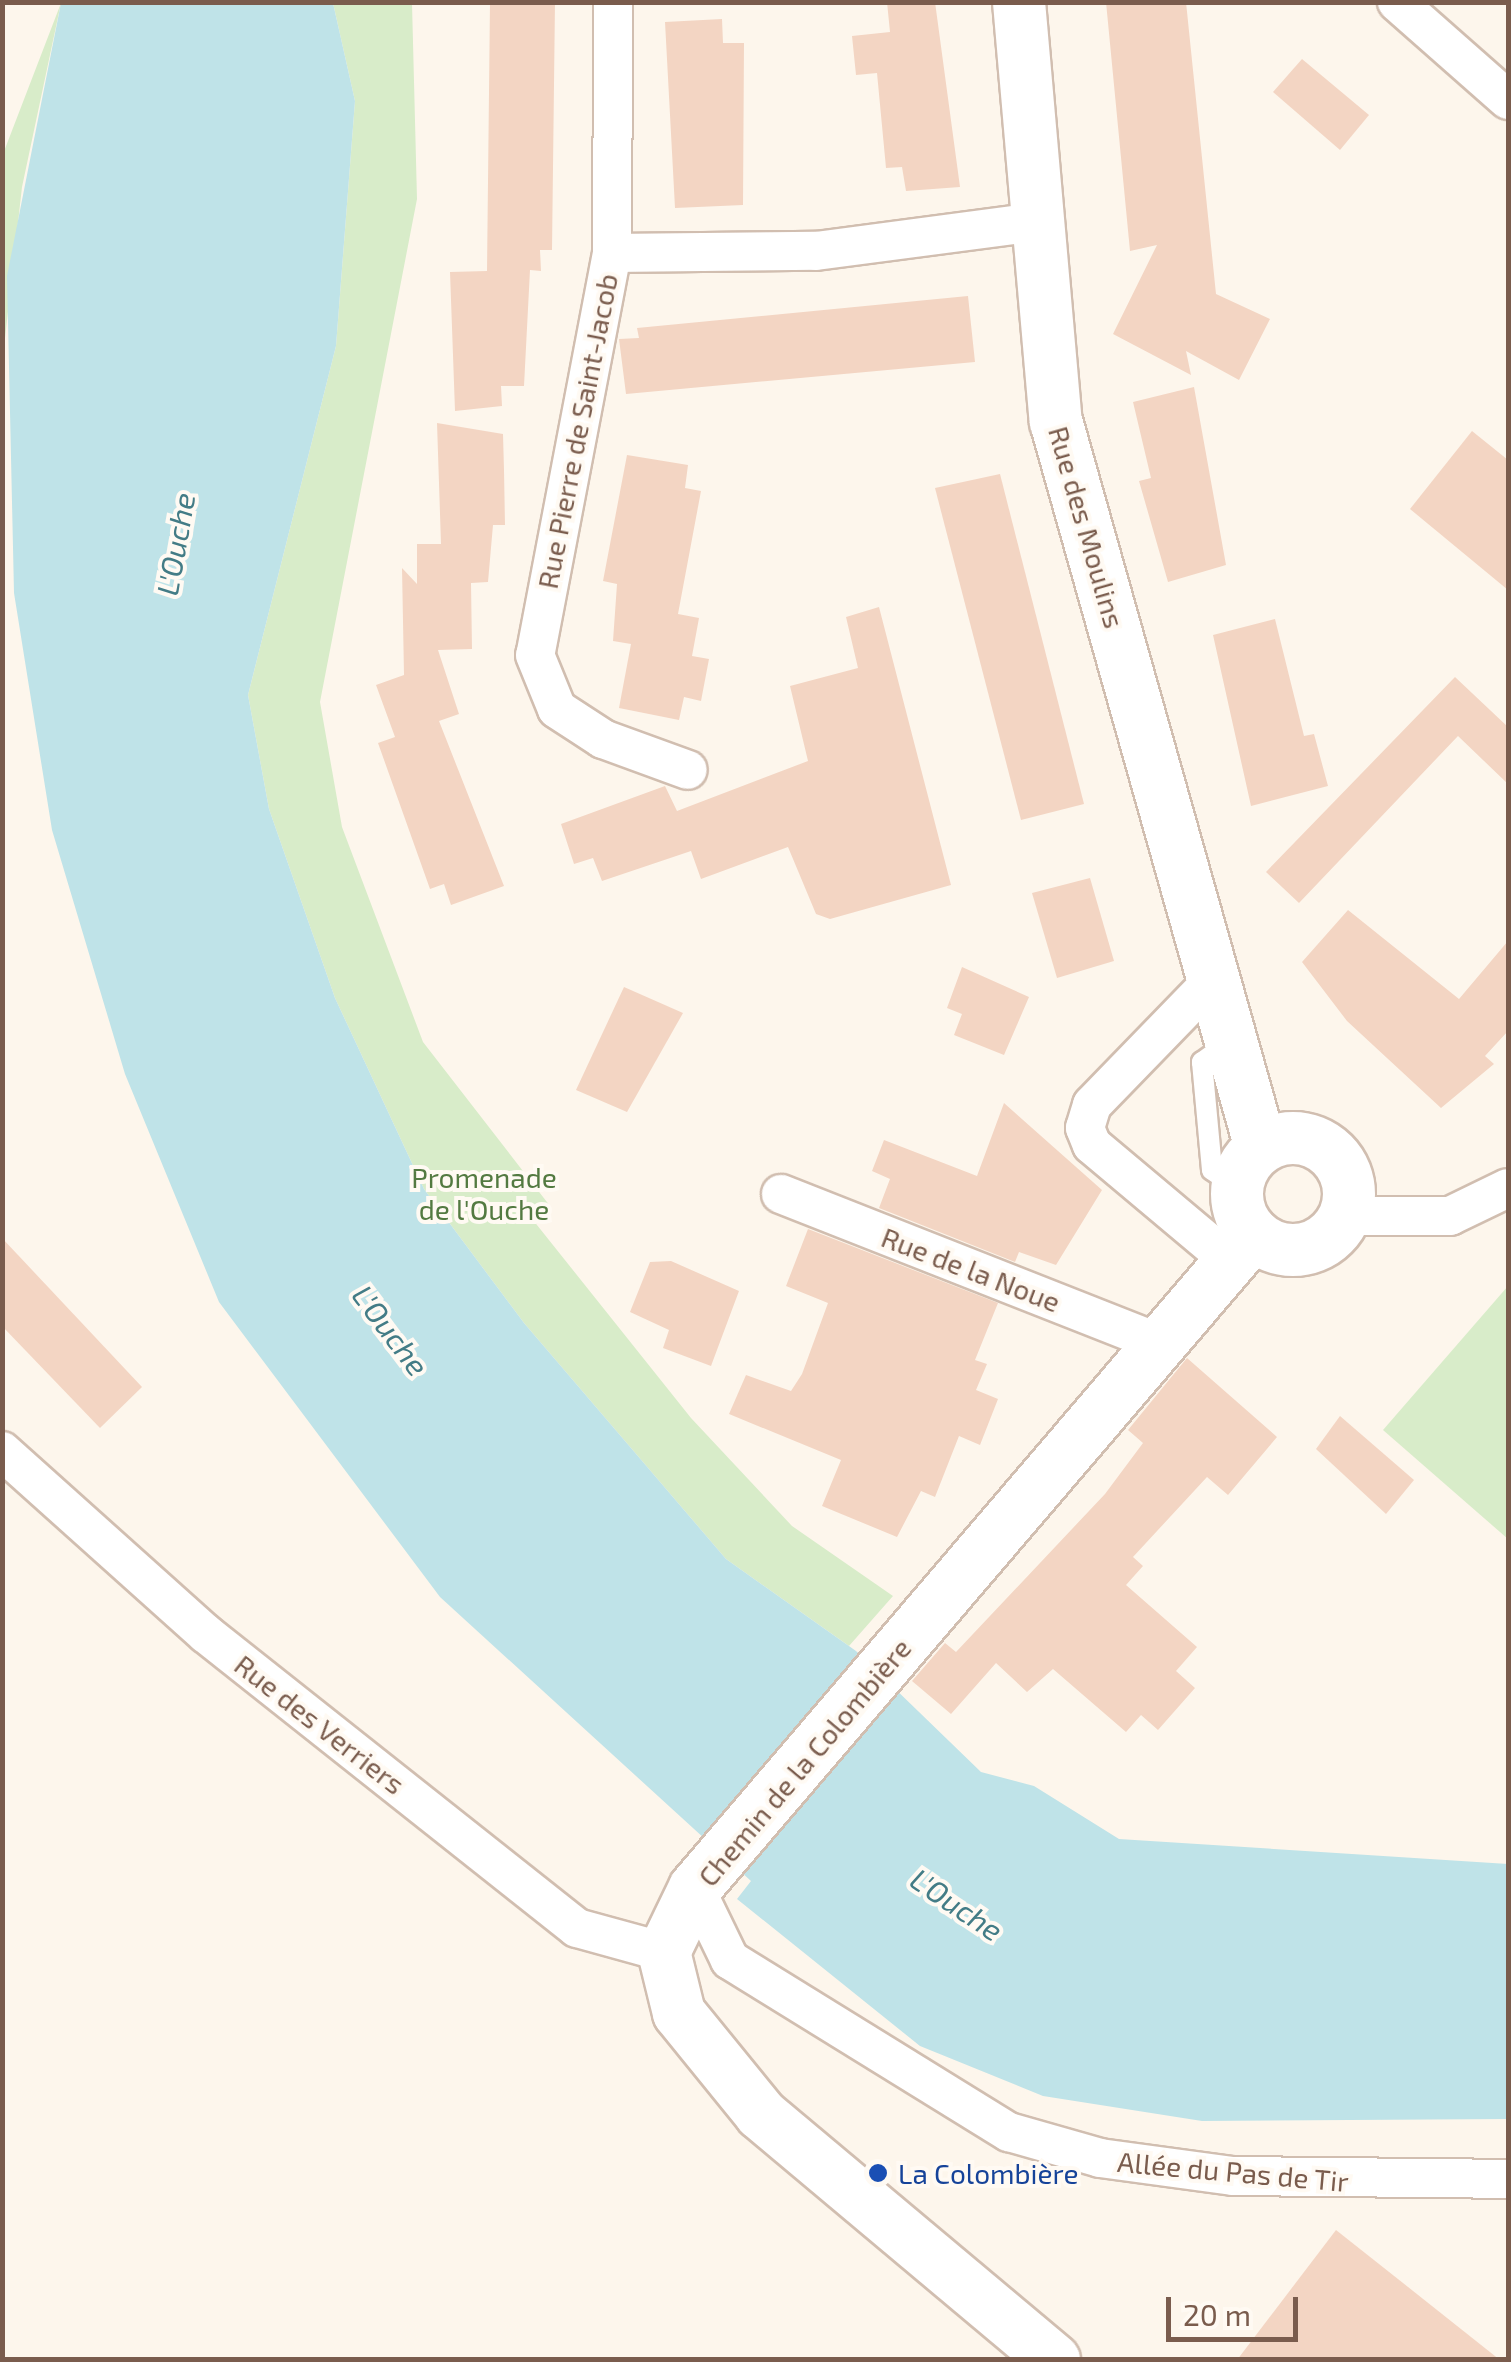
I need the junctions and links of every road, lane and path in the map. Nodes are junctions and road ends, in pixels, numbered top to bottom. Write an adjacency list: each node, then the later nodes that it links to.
1 (613, 2): 6 (street, Rue Pierre de Saint-Jacob)
2 (1019, 2): 5 (street, Rue des Moulins)
3 (1396, 2): 4 (street)
4 (1508, 100)
5 (1037, 222): 6 (street); 8 (street, Rue des Moulins)
6 (612, 253): 7 (street, Rue Pierre de Saint-Jacob)
7 (688, 770)
8 (1216, 977): 9 (street, Rue des Moulins); 13 (street)
9 (1236, 1036): 10 (street, Rue des Moulins); 13 (street, Rue des Moulins)
10 (1317, 1142): 13 (street); 14 (street)
11 (1508, 1188): 14 (street)
12 (780, 1194): 15 (street, Rue de la Noue)
13 (1246, 1208): 14 (street); 15 (street, Chemin de la Colombière)
14 (1345, 1216)
15 (1160, 1343): 17 (street, Chemin de la Colombière)
16 (2, 1452): 18 (street, Rue des Verriers)
17 (695, 1888): 18 (street, Chemin de la Colombière); 19 (street, Allée du Pas de Tir)
18 (664, 1952): 20 (street)
19 (1508, 2179)
20 (1054, 2360)

